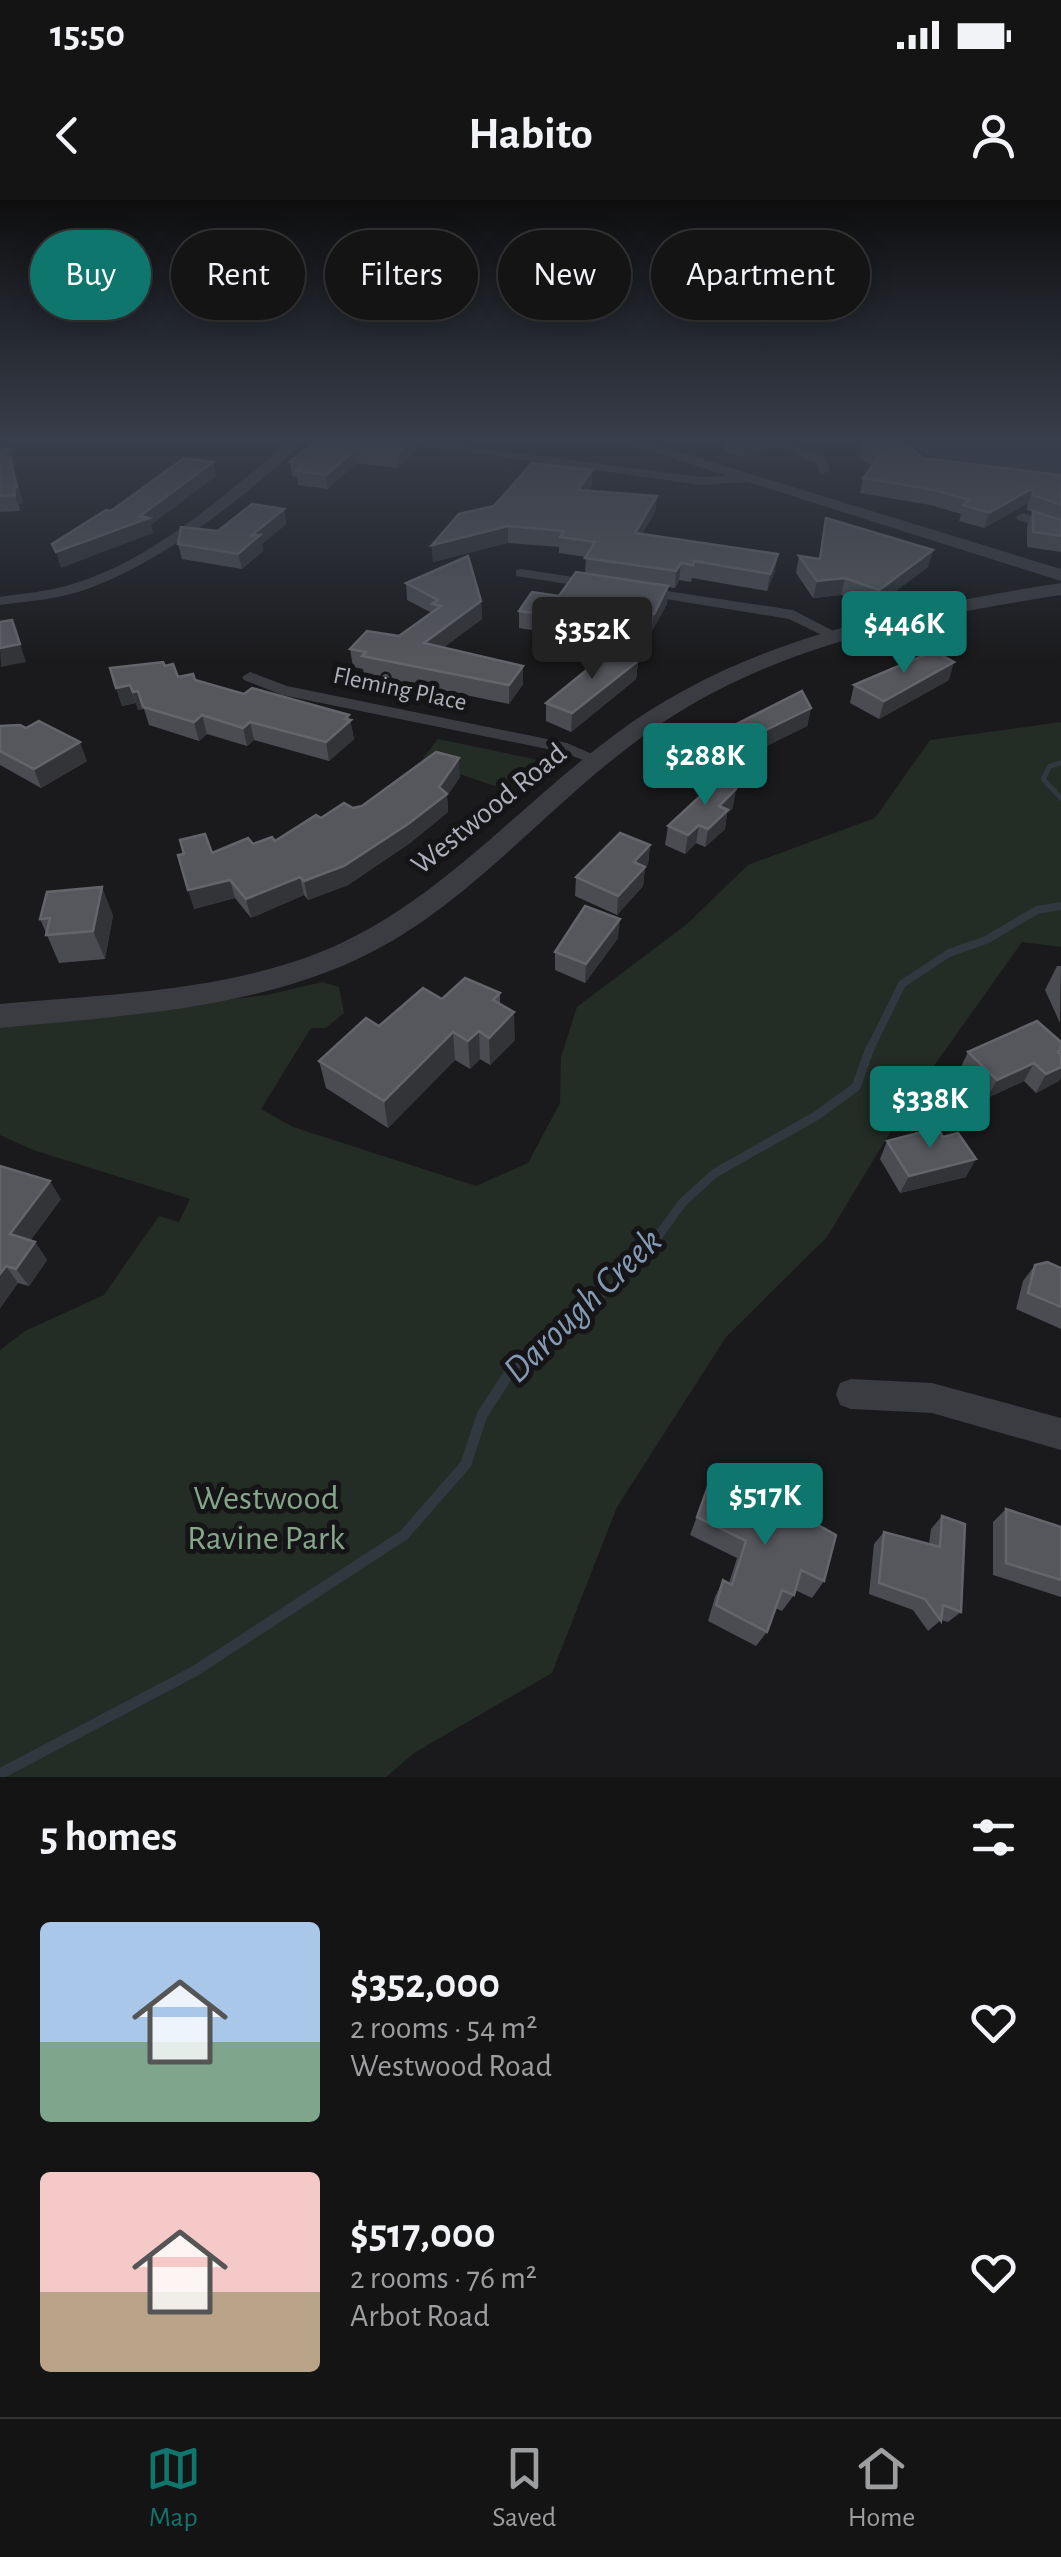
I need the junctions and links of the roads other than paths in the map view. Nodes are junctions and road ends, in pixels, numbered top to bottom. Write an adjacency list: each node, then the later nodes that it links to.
1 (205, 515): 10 (street)
2 (865, 515): 5 (street)
3 (1023, 517): 4 (street)
4 (1061, 529)
5 (954, 542): 7 (street); 9 (street)
6 (522, 573): 11 (street)
7 (1061, 575)
8 (1061, 589): 9 (street, Westwood Road)
9 (1016, 597): 11 (street, Westwood Road)
10 (0, 601)
11 (835, 636): 13 (street, Westwood Road)
12 (250, 678): 13 (street, Fleming Place)
13 (599, 761): 14 (street, Westwood Road)
14 (0, 1016)
15 (851, 1394): 16 (street)
16 (1061, 1434)

